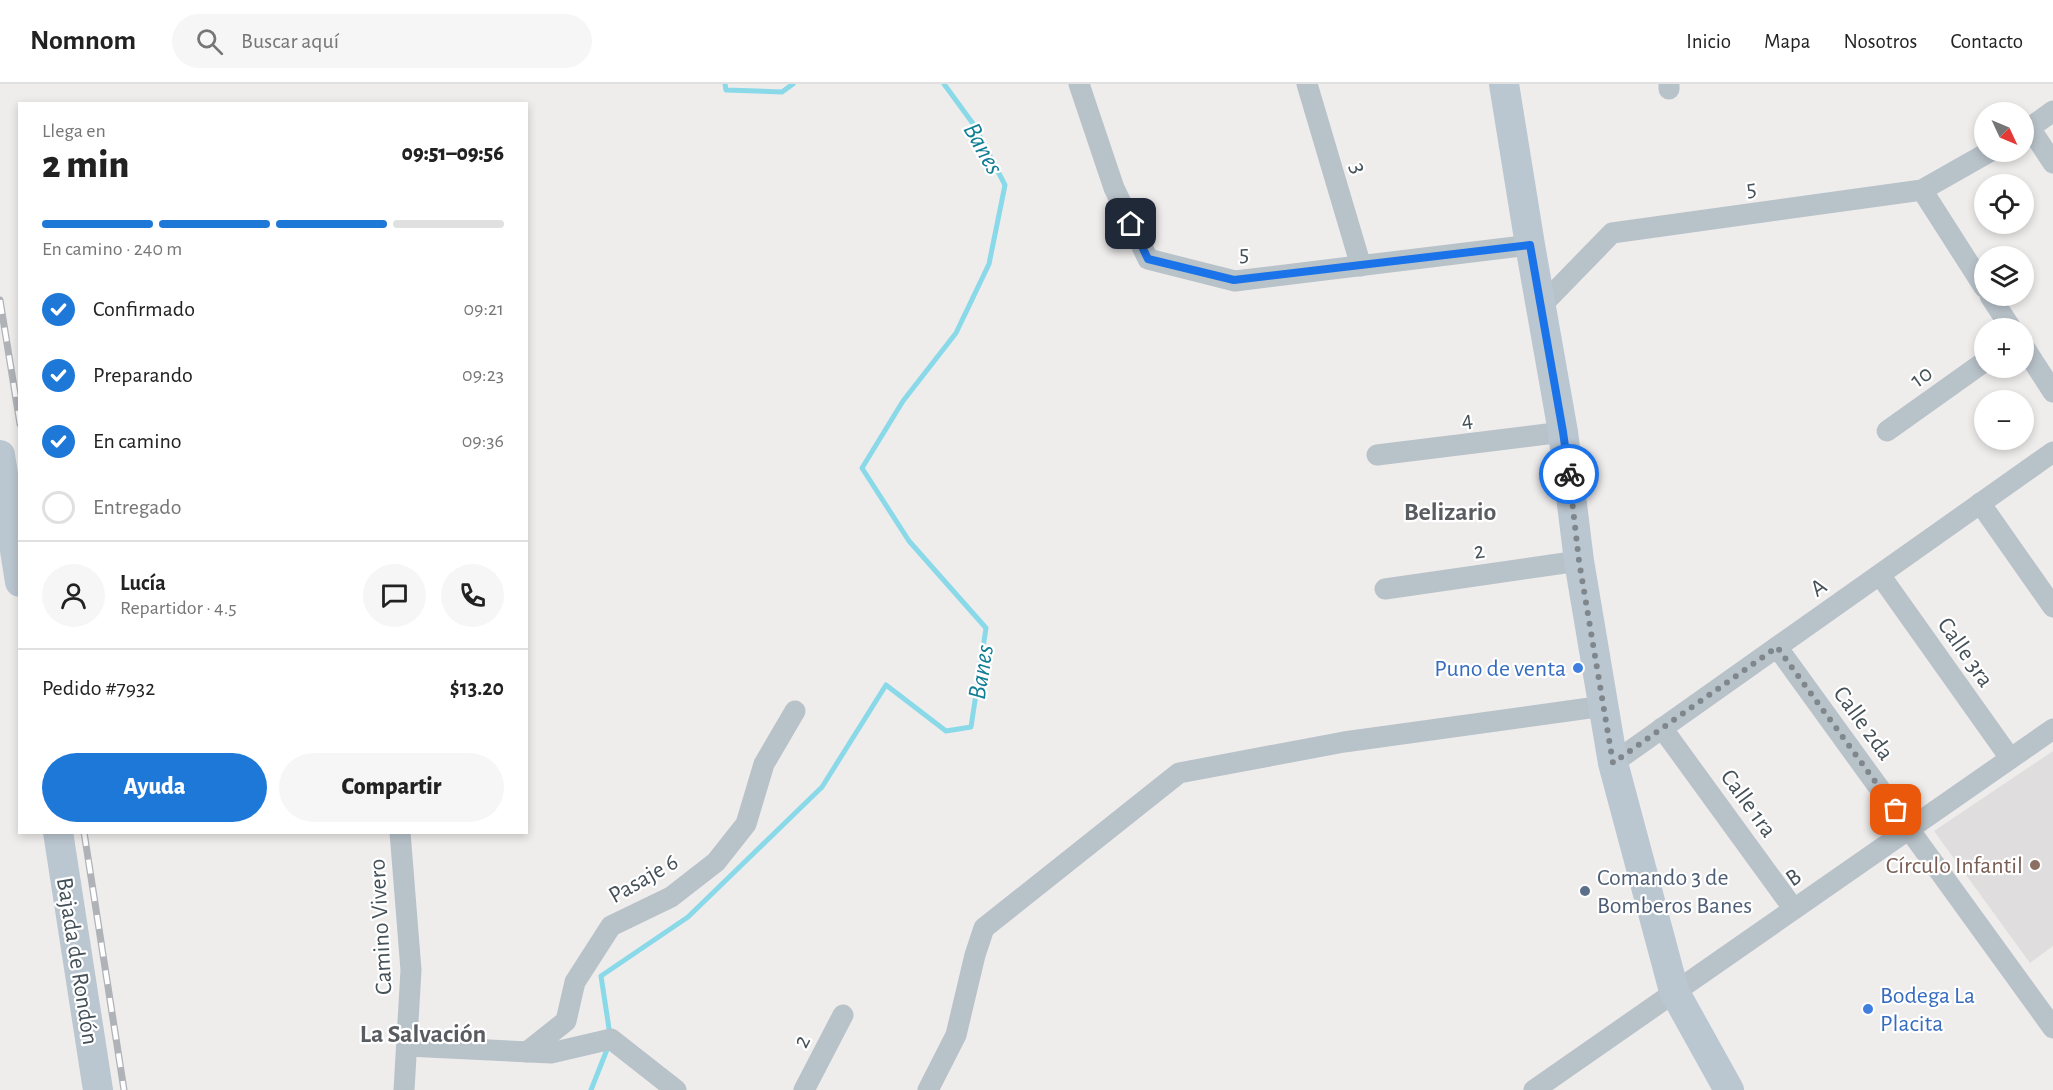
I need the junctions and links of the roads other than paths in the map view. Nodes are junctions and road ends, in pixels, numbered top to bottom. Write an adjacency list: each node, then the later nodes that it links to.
1 (1080, 84): 11 (street, 5)
2 (1307, 84): 11 (street, 3)
3 (1504, 84): 10 (street)
4 (2053, 111): 5 (street)
5 (2034, 125)
6 (2034, 139): 8 (street)
7 (1974, 161): 9 (street, 5)
8 (2053, 163)
9 (1922, 190): 12 (street); 13 (street, 5)
10 (1530, 245): 11 (street, 5); 13 (street)
11 (1361, 266)
12 (1974, 271)
13 (1541, 306): 18 (street)
14 (2034, 363): 16 (street)
15 (1974, 369): 17 (street, 10)
16 (2053, 392)
17 (1887, 431)
18 (1563, 432): 21 (street, 4); 24 (street)
19 (2053, 452): 23 (street, A)
20 (0, 455): 22 (street)
21 (1377, 455)
22 (3, 492): 25 (street)
23 (1980, 503): 26 (street, A); 28 (street)
24 (1579, 561): 27 (street, 2); 30 (street)
25 (18, 571)
26 (1880, 575): 29 (street, A); 34 (street, Calle 3ra)
27 (1385, 589)
28 (2053, 607)
29 (1777, 647): 32 (street, A); 36 (street, Calle 2da)
30 (1604, 706): 35 (street); 50 (street)
31 (795, 711): 44 (street, Pasaje 6)
32 (1662, 728): 35 (street, A); 39 (street, Calle 1ra)
33 (2053, 729): 34 (street, B)
34 (2010, 758): 36 (street, B)
35 (1613, 763): 40 (street)
36 (1909, 829): 39 (street, B); 42 (street, Calle 2da)
37 (58, 834): 46 (street, Bajada de Rondón)
38 (400, 834): 43 (street, Camino Vivero)
39 (1793, 908): 40 (street, B)
40 (1674, 991): 45 (street); 51 (street, B)
41 (843, 1015): 49 (street, 2)
42 (2053, 1028)
43 (407, 1046): 44 (street); 47 (street, Camino Vivero)
44 (527, 1052): 48 (street)
45 (1720, 1084)
46 (98, 1090)
47 (404, 1090)
48 (676, 1090)
49 (804, 1090)
50 (928, 1090)
51 (1534, 1090)

